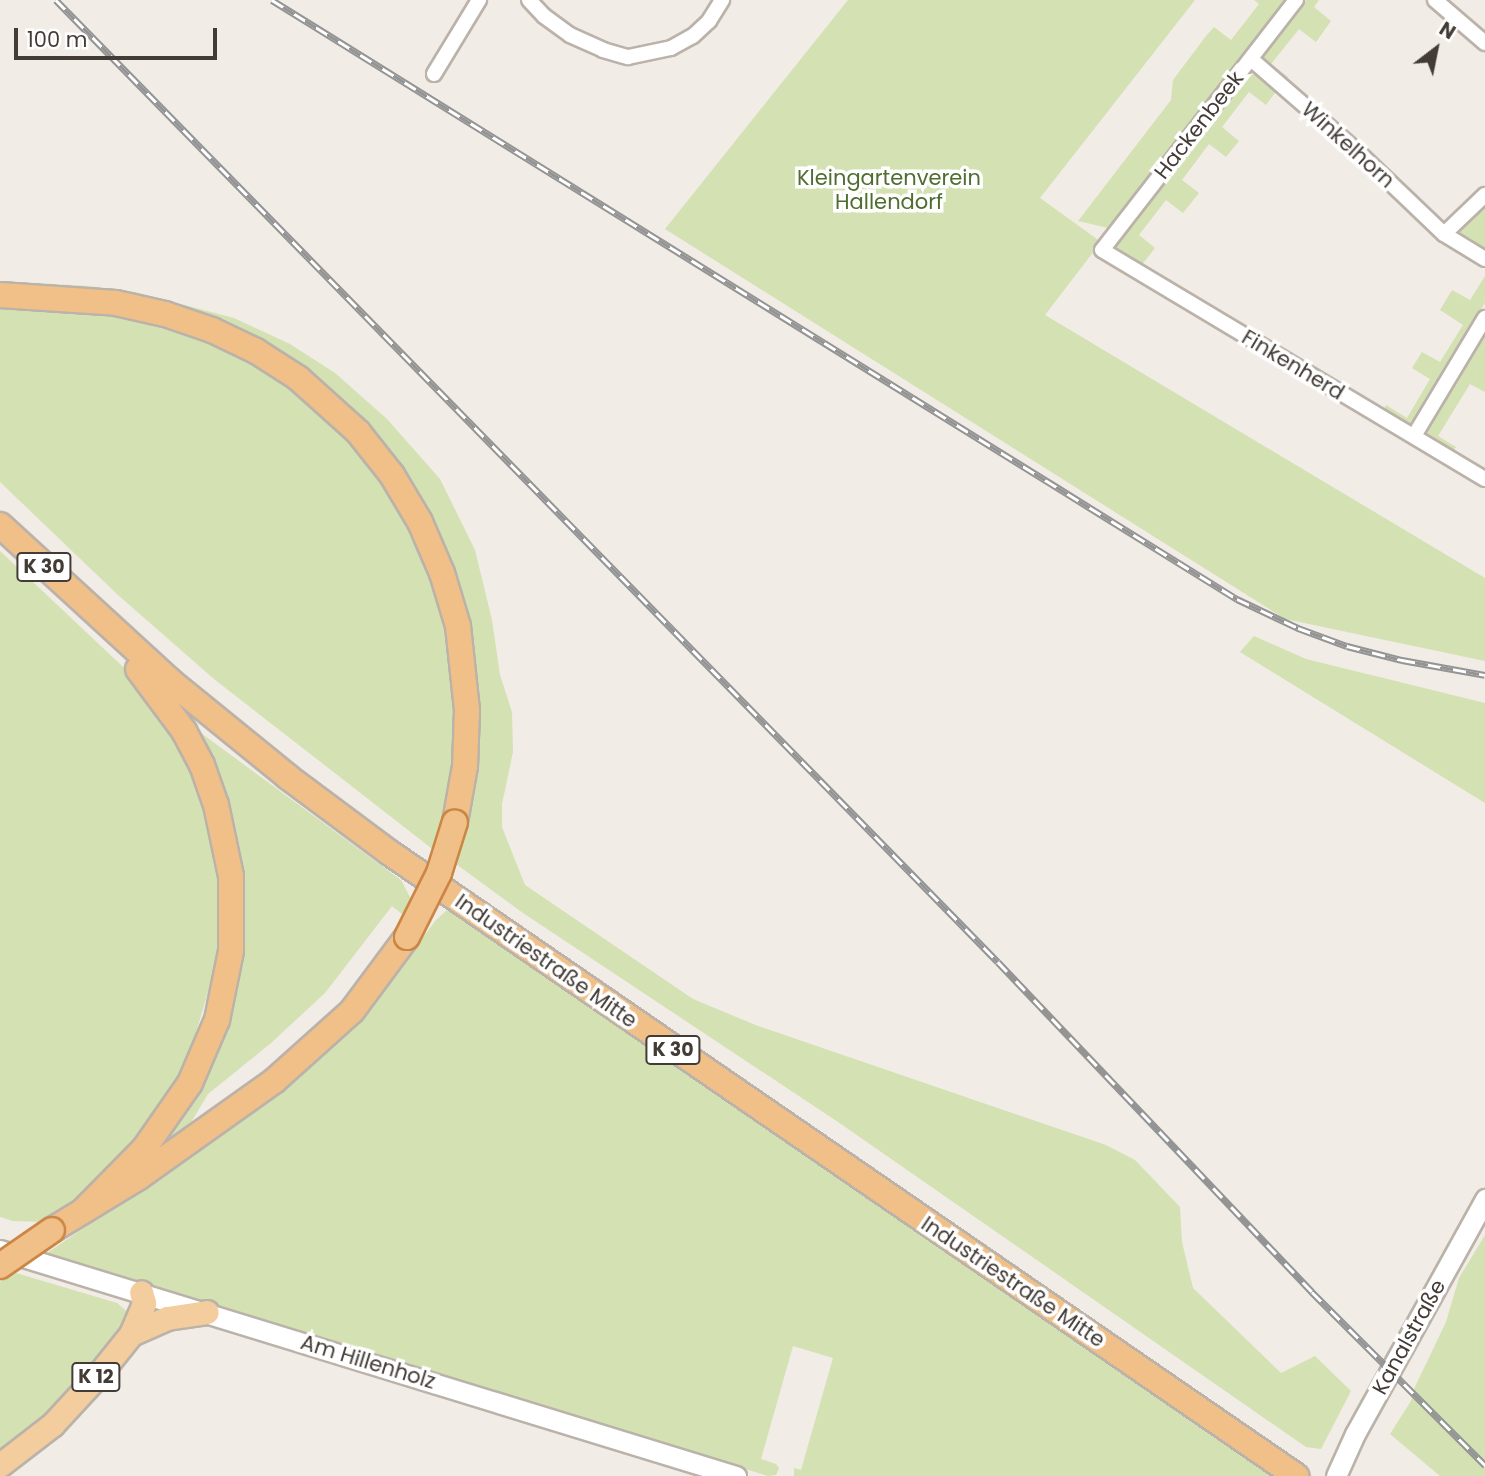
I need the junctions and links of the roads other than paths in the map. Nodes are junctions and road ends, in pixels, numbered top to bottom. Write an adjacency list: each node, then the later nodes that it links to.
1 (479, 0): 8 (street)
2 (529, 0): 3 (street)
3 (722, 0)
4 (1296, 0): 7 (street, Hackenbeek)
5 (1435, 0): 6 (street)
6 (1485, 43)
7 (1251, 59): 10 (street, Winkelhorn); 11 (street, Hackenbeek)
8 (434, 74)
9 (1485, 195): 10 (street)
10 (1444, 234): 12 (street, Winkelhorn)
11 (1102, 250): 15 (street, Finkenherd)
12 (1485, 259)
13 (0, 295): 20 (highway, bridge)
14 (1485, 318): 15 (street)
15 (1414, 436): 16 (street, Finkenherd)
16 (1485, 479)
17 (0, 525): 18 (highway, Industriestraße Mitte / K 30)
18 (88, 608): 20 (highway); 27 (highway, Industriestraße Mitte / K 30)
19 (1485, 1199): 29 (street, Kanalstraße)
20 (84, 1210): 22 (highway, bridge)
21 (0, 1250): 23 (street, Am Hillenholz / K 12)
22 (0, 1266)
23 (141, 1292): 24 (street, Am Hillenholz / K 12); 25 (main road, K 12)
24 (207, 1312): 25 (main road, K 12); 28 (street, Am Hillenholz / K 12)
25 (131, 1334): 26 (main road, K 12)
26 (0, 1465)
27 (1287, 1470)
28 (736, 1476)
29 (1336, 1476)

